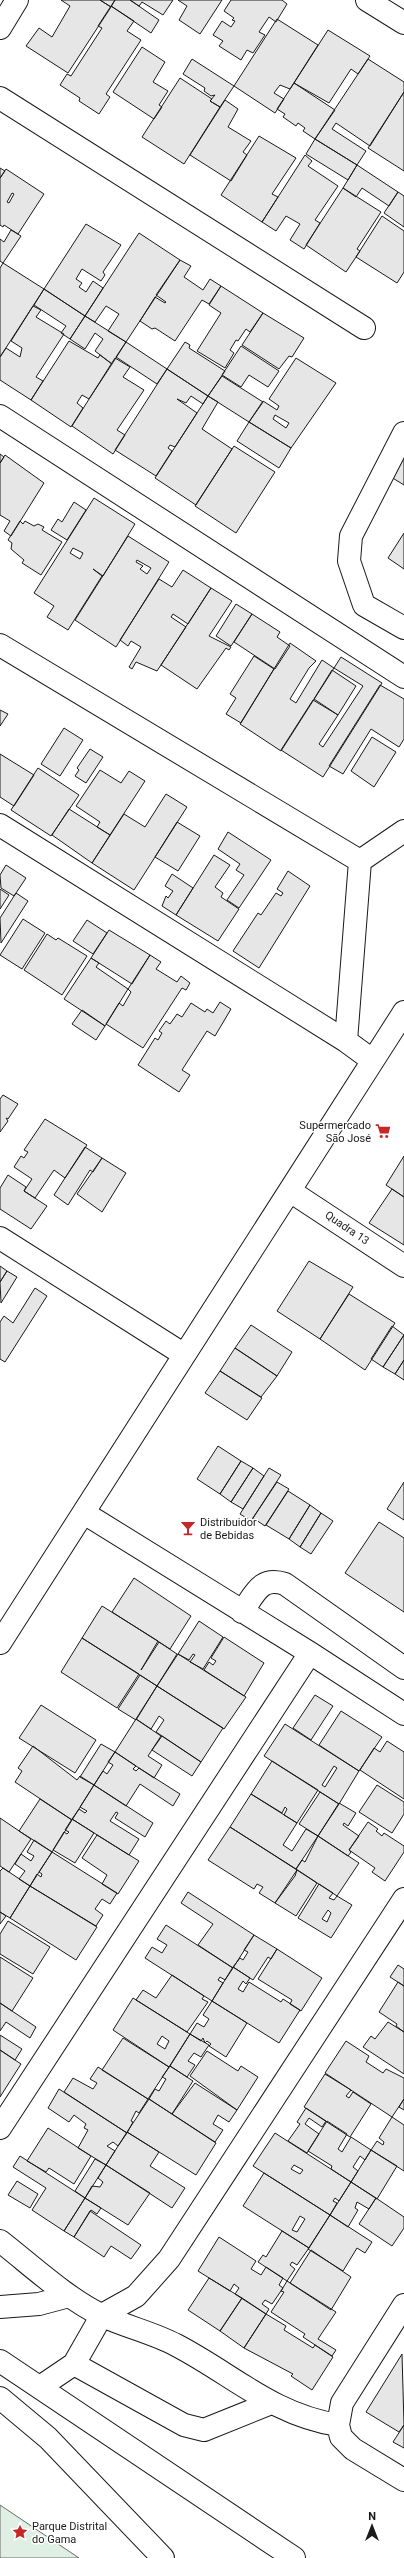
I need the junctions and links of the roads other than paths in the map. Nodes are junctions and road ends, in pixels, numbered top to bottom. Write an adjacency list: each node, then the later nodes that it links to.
1 (17, 0): 4 (main road)
2 (367, 0): 3 (main road)
3 (404, 23)
4 (0, 28)
5 (0, 98): 6 (main road)
6 (364, 328)
7 (0, 416): 11 (main road)
8 (404, 433): 9 (main road)
9 (404, 628)
10 (0, 645): 14 (main road)
11 (404, 677)
12 (0, 825): 16 (main road)
13 (404, 832): 14 (main road)
14 (360, 861): 16 (main road)
15 (404, 1012): 17 (main road)
16 (346, 1041): 17 (main road)
17 (372, 1060): 18 (main road)
18 (290, 1191): 20 (main road, Quadra 13); 21 (main road)
19 (0, 1238): 21 (main road)
20 (404, 1266)
21 (183, 1354): 22 (main road)
22 (84, 1513): 23 (main road); 24 (main road)
23 (242, 1612): 25 (main road); 26 (main road)
24 (2, 1637)
25 (310, 1653): 27 (main road); 29 (main road)
26 (404, 1668)
27 (404, 1714)
28 (404, 1900): 34 (main road)
29 (0, 2128)
30 (0, 2241): 31 (main road)
31 (69, 2296): 33 (main road); 34 (main road)
32 (404, 2306): 40 (main road)
33 (0, 2307)
34 (102, 2315): 36 (main road); 39 (main road)
35 (0, 2361): 37 (main road)
36 (74, 2364): 37 (main road); 39 (main road)
37 (40, 2387): 43 (main road)
38 (0, 2398): 42 (main road)
39 (271, 2404): 40 (main road)
40 (338, 2425): 41 (main road)
41 (404, 2480)
42 (163, 2558)
43 (294, 2558)

